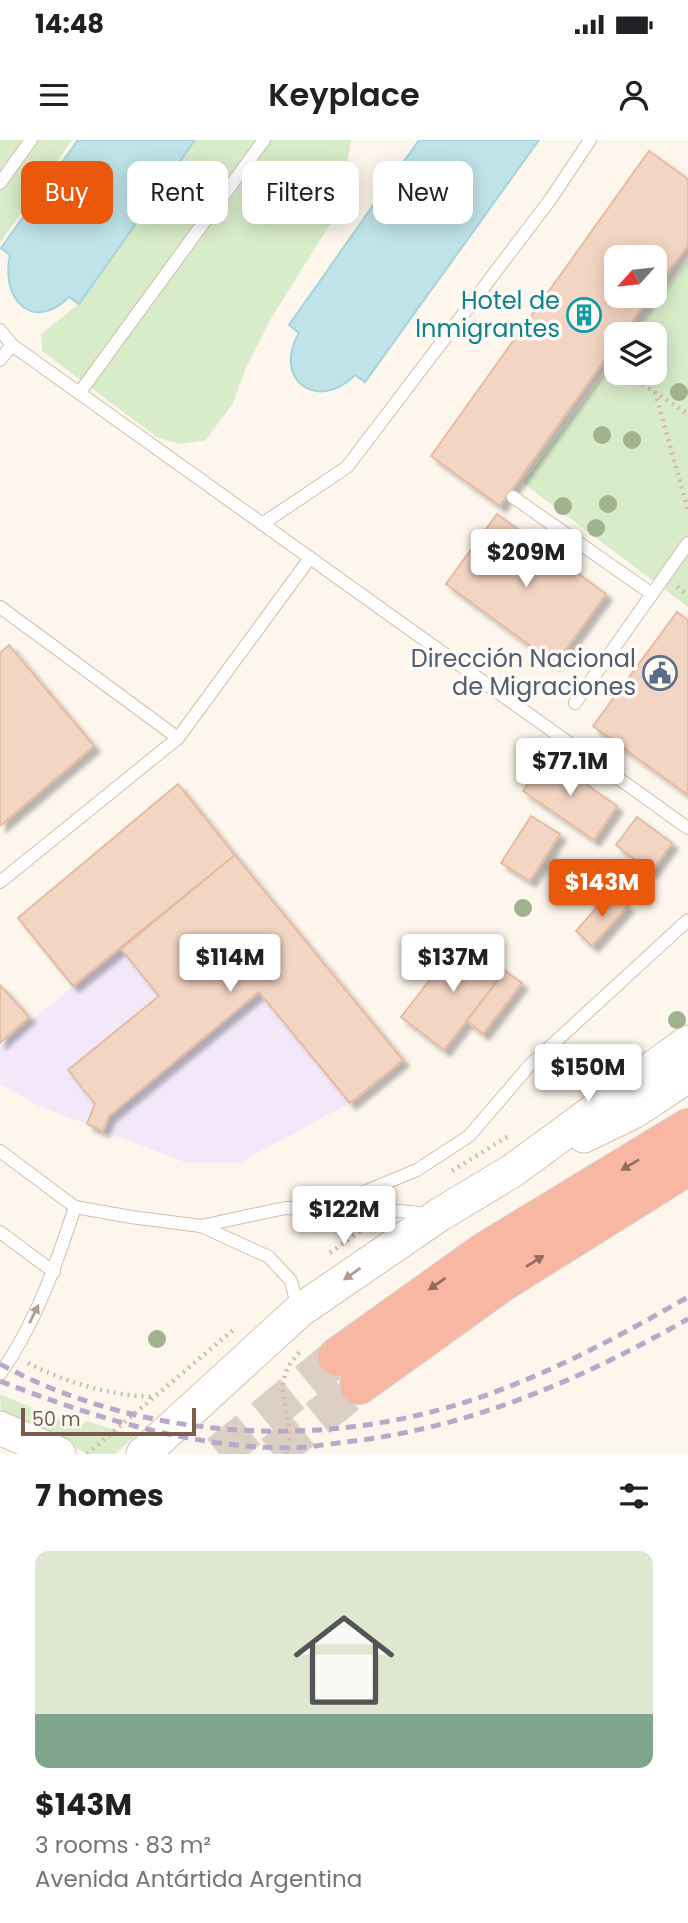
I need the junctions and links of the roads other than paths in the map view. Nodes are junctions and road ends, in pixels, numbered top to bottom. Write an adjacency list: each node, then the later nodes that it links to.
1 (31, 140): 4 (lane)
2 (264, 140): 8 (lane)
3 (590, 140): 10 (lane)
4 (0, 183)
5 (0, 330): 6 (lane)
6 (12, 345): 7 (lane); 8 (lane)
7 (0, 360)
8 (80, 392): 10 (lane)
9 (513, 497): 13 (lane)
10 (262, 524): 12 (lane)
11 (688, 543): 13 (lane)
12 (310, 558): 16 (lane); 17 (lane)
13 (652, 594): 15 (lane)
14 (0, 607): 16 (lane)
15 (575, 703)
16 (178, 738): 18 (lane)
17 (688, 828)
18 (0, 882)
19 (688, 920): 27 (lane)
20 (688, 1042): 25 (main road)
21 (688, 1076): 25 (main road)
22 (688, 1128): 24 (highway, one-way to 24)
23 (0, 1151): 26 (lane)
24 (688, 1166)
25 (512, 1171): 28 (main road)
26 (75, 1207): 29 (lane); 31 (lane)
27 (323, 1209): 28 (lane); 29 (lane)
28 (439, 1215): 32 (main road, one-way to 32)
29 (201, 1226): 32 (lane)
30 (0, 1232): 31 (lane)
31 (54, 1272): 33 (lane, one-way to 31)
32 (299, 1311): 36 (main road)
33 (0, 1374)
34 (0, 1428): 35 (main road)
35 (59, 1454)
36 (144, 1454)

